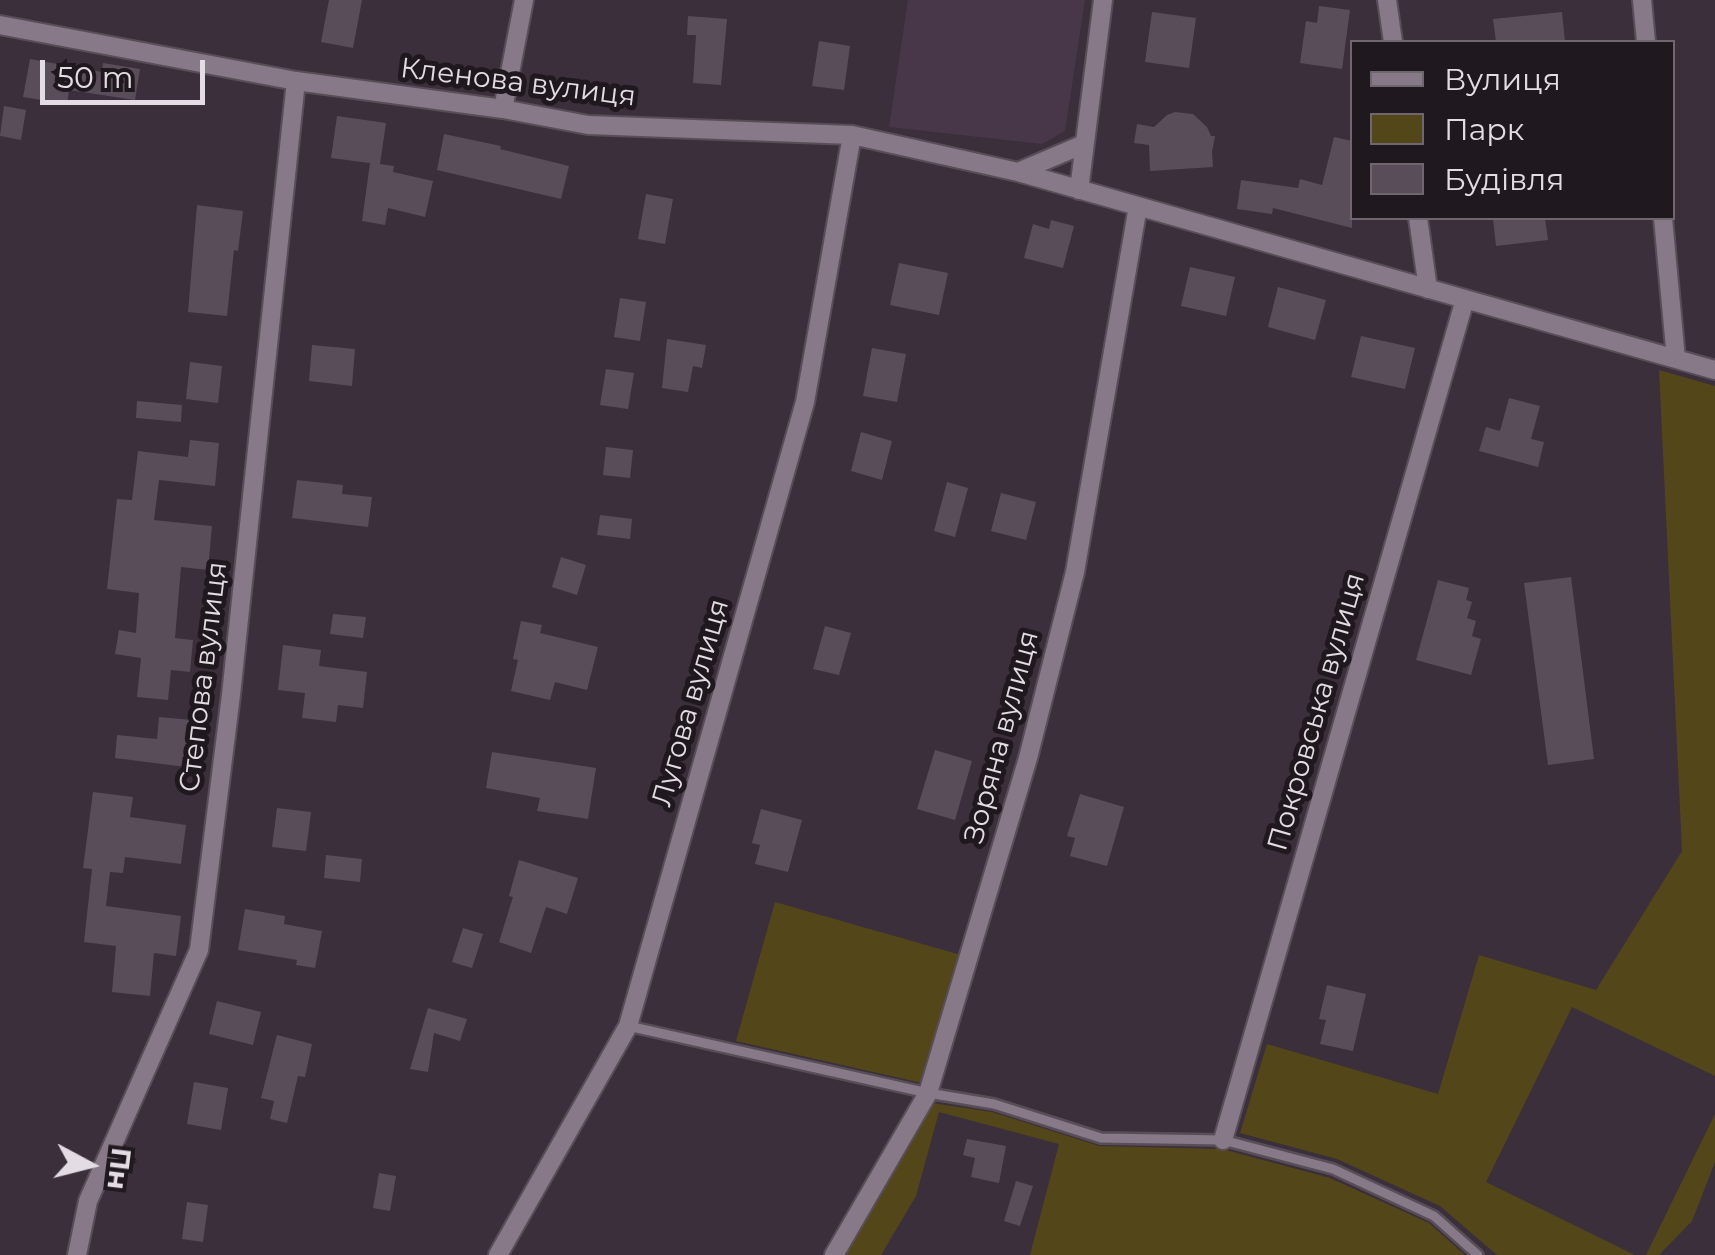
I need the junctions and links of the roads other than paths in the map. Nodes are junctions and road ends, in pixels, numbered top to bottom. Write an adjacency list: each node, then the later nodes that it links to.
1 (524, 0): 9 (street)
2 (1103, 0): 11 (street)
3 (1387, 0): 6 (street)
4 (1642, 0): 7 (street)
5 (0, 25): 8 (street, Кленова вулиця)
6 (1393, 40)
7 (1646, 40)
8 (296, 81): 9 (street, Кленова вулиця); 24 (street, Степова вулиця)
9 (503, 109): 10 (street, Кленова вулиця)
10 (852, 135): 12 (street, Кленова вулиця); 21 (street, Лугова вулиця)
11 (1084, 144): 12 (street); 13 (street)
12 (1018, 172): 13 (street, Кленова вулиця)
13 (1078, 190): 14 (street, Кленова вулиця)
14 (1138, 206): 17 (street, Кленова вулиця); 22 (street, Зоряна вулиця)
15 (1418, 220): 17 (street)
16 (1663, 220): 19 (street)
17 (1428, 289): 18 (street, Кленова вулиця)
18 (1464, 299): 19 (street, Кленова вулиця); 23 (street, Покровська вулиця)
19 (1676, 359): 20 (street, Кленова вулиця)
20 (1715, 370)
21 (628, 1026): 22 (lane); 25 (street, Лугова вулиця)
22 (928, 1093): 23 (lane); 26 (street, Зоряна вулиця)
23 (1223, 1140): 27 (lane)
24 (77, 1255)
25 (498, 1255)
26 (834, 1255)
27 (1478, 1255)

